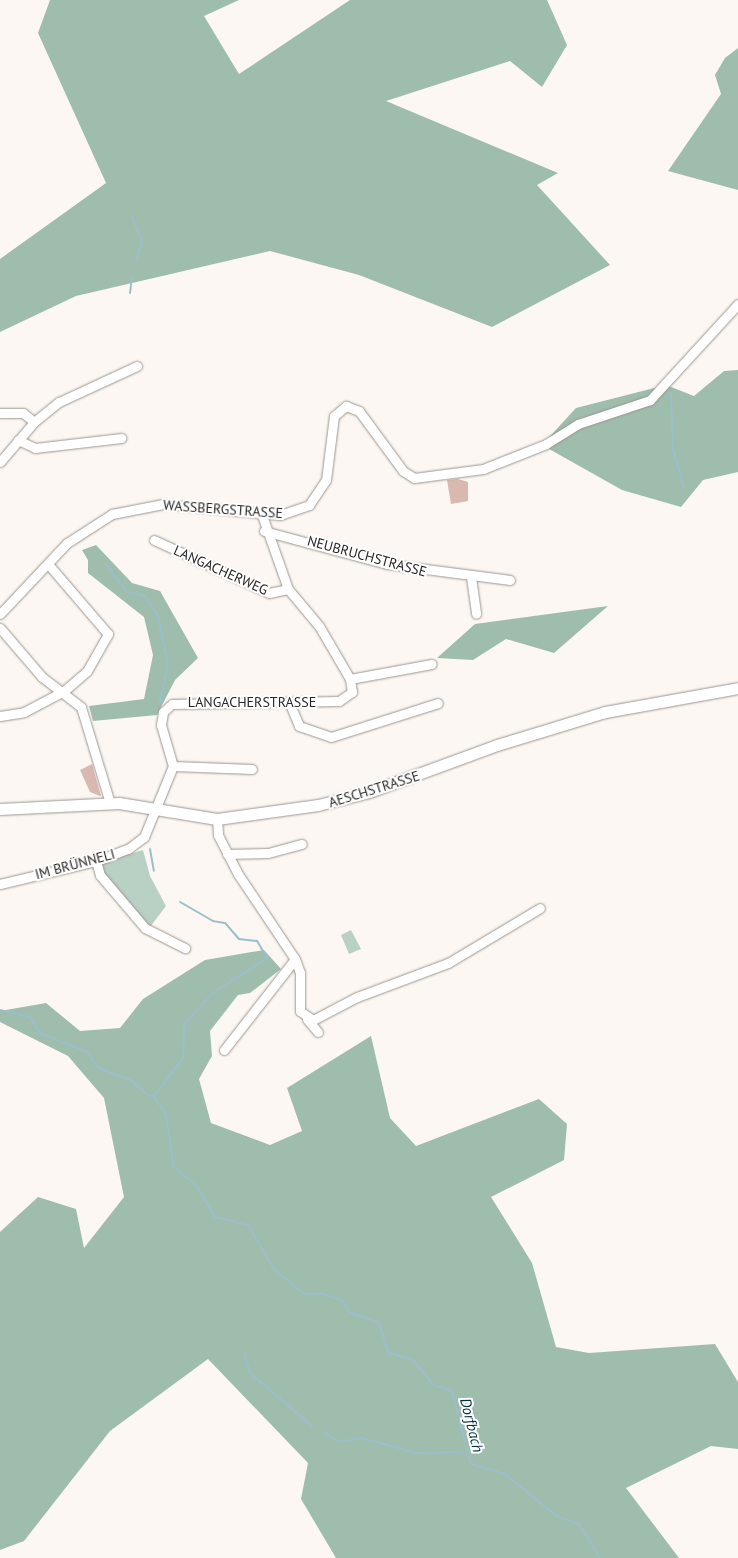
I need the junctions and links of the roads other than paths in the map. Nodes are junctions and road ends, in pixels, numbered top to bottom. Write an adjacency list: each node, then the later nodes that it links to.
1 (738, 304): 8 (street, WASSBERGSTRASSE)
2 (137, 366): 4 (street)
3 (0, 413): 4 (street)
4 (34, 422): 6 (street)
5 (121, 438): 6 (street)
6 (18, 440): 7 (street)
7 (0, 462)
8 (262, 515): 9 (street); 11 (street, WASSBERGSTRASSE)
9 (264, 531): 12 (street, NEUBRUCHSTRASSE); 14 (street)
10 (154, 540): 14 (street, LANGACHERWEG)
11 (48, 564): 15 (street, WASSBERGSTRASSE); 21 (street)
12 (471, 577): 13 (street, NEUBRUCHSTRASSE); 16 (street)
13 (510, 580)
14 (288, 589): 19 (street)
15 (0, 614)
16 (476, 614)
17 (0, 628): 21 (street)
18 (432, 664): 19 (street)
19 (350, 679): 22 (street, LANGACHERSTRASSE)
20 (738, 688): 30 (main road, AESCHSTRASSE)
21 (64, 691): 24 (street); 27 (street)
22 (289, 702): 23 (street); 25 (street, LANGACHERSTRASSE)
23 (438, 703)
24 (0, 716)
25 (173, 766): 26 (street); 29 (street)
26 (252, 769)
27 (110, 803): 28 (main road, AESCHSTRASSE); 29 (main road, AESCHSTRASSE)
28 (0, 809)
29 (158, 809): 30 (main road, AESCHSTRASSE); 33 (street, IM BRÜNNELI)
30 (216, 819): 32 (street)
31 (302, 844): 32 (street)
32 (227, 854): 37 (street)
33 (96, 860): 34 (street, IM BRÜNNELI); 36 (street)
34 (0, 884)
35 (540, 908): 38 (street)
36 (186, 948)
37 (295, 959): 38 (street); 40 (street)
38 (307, 1019): 39 (street)
39 (318, 1032)
40 (224, 1050)

